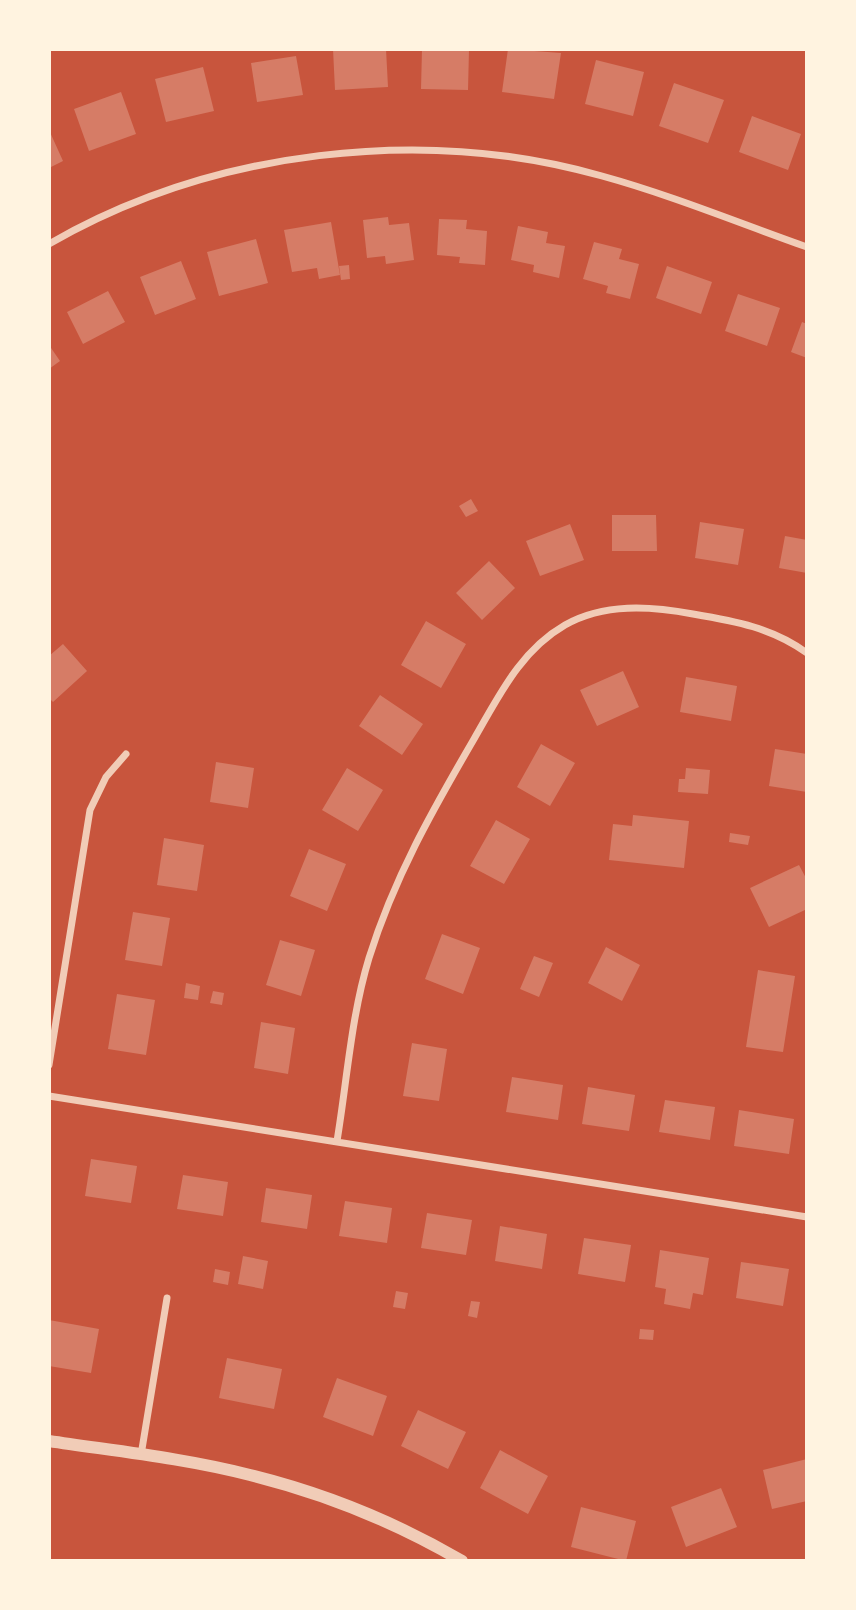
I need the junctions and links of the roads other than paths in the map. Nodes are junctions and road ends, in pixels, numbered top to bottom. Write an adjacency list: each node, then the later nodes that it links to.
1 (49, 244): 2 (street)
2 (807, 247)
3 (807, 653): 7 (street)
4 (126, 754): 5 (street)
5 (49, 1065)
6 (49, 1096): 7 (street)
7 (337, 1141): 8 (street)
8 (807, 1217)
9 (167, 1298): 11 (street)
10 (49, 1441): 11 (street)
11 (141, 1455): 12 (street)
12 (462, 1561)

